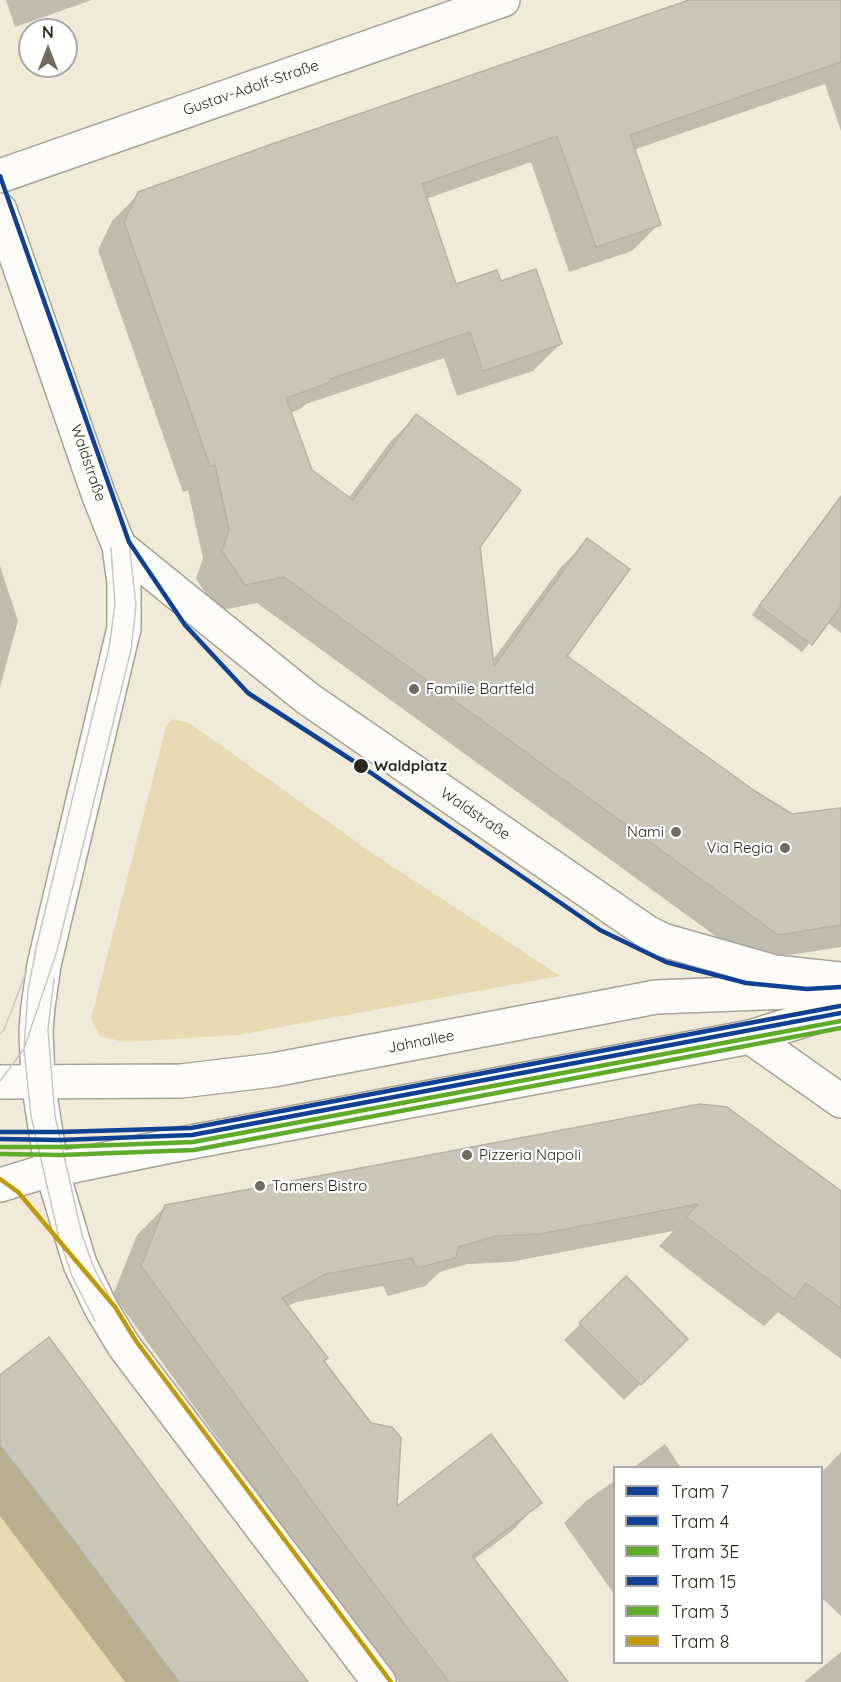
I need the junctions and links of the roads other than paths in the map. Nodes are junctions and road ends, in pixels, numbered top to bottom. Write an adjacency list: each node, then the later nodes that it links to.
1 (503, 0): 2 (main road, Gustav-Adolf-Straße)
2 (0, 176)
3 (0, 210): 4 (main road, Waldstraße)
4 (119, 546): 5 (main road, Waldstraße); 10 (main road, Waldstraße)
5 (841, 979)
6 (841, 990): 10 (main road, Jahnallee)
7 (841, 1009): 8 (main road)
8 (750, 1037): 11 (main road); 12 (main road)
9 (0, 1082): 10 (main road, Jahnallee)
10 (38, 1082): 12 (main road, Waldstraße)
11 (841, 1101)
12 (52, 1171): 13 (main road); 14 (main road, Waldstraße)
13 (0, 1185)
14 (379, 1682)

